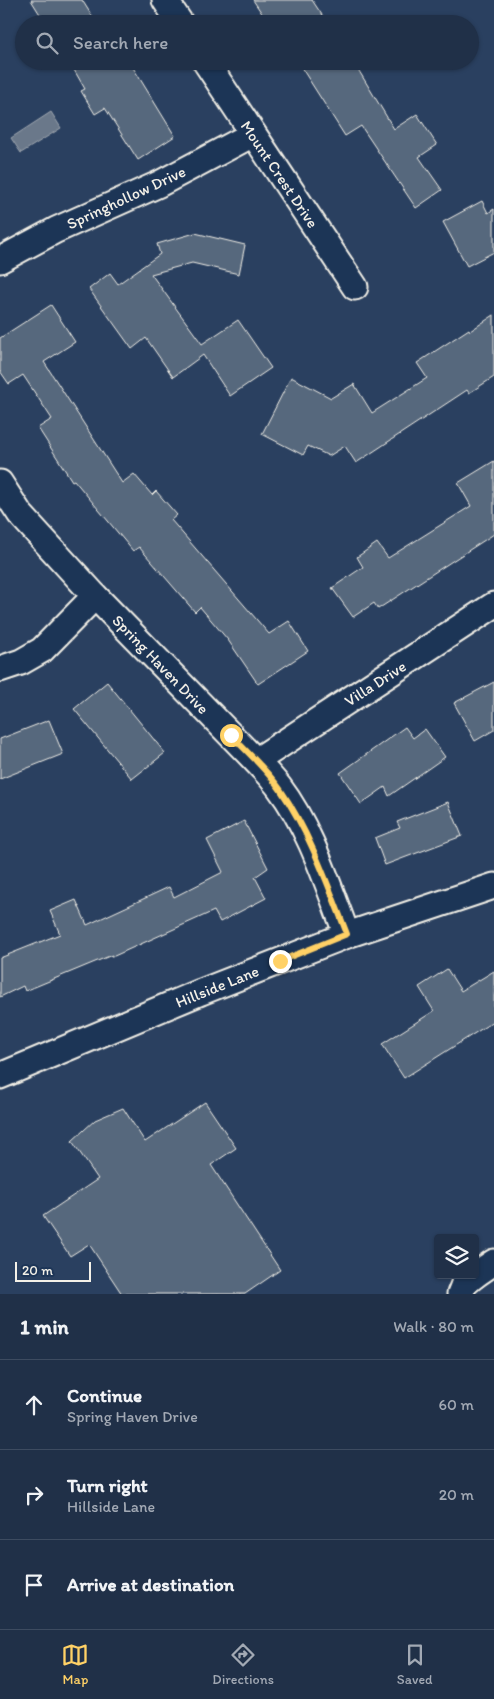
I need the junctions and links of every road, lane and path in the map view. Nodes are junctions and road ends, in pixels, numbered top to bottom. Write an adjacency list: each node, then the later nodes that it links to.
1 (165, 0): 2 (street)
2 (175, 15)
3 (211, 70): 4 (street, Mount Crest Drive)
4 (253, 134): 5 (street, Springhollow Drive); 6 (street, Mount Crest Drive)
5 (0, 260)
6 (355, 286)
7 (0, 483): 8 (street, Spring Haven Drive)
8 (95, 596): 10 (street); 11 (street, Spring Haven Drive)
9 (494, 605): 11 (street, Villa Drive)
10 (0, 669)
11 (256, 761): 13 (street, Spring Haven Drive)
12 (494, 886): 13 (street, Hillside Lane)
13 (347, 934): 14 (street, Hillside Lane)
14 (0, 1076)
15 (494, 1262): 16 (street)
16 (479, 1272)
17 (470, 1279): 18 (street)
18 (460, 1294)

